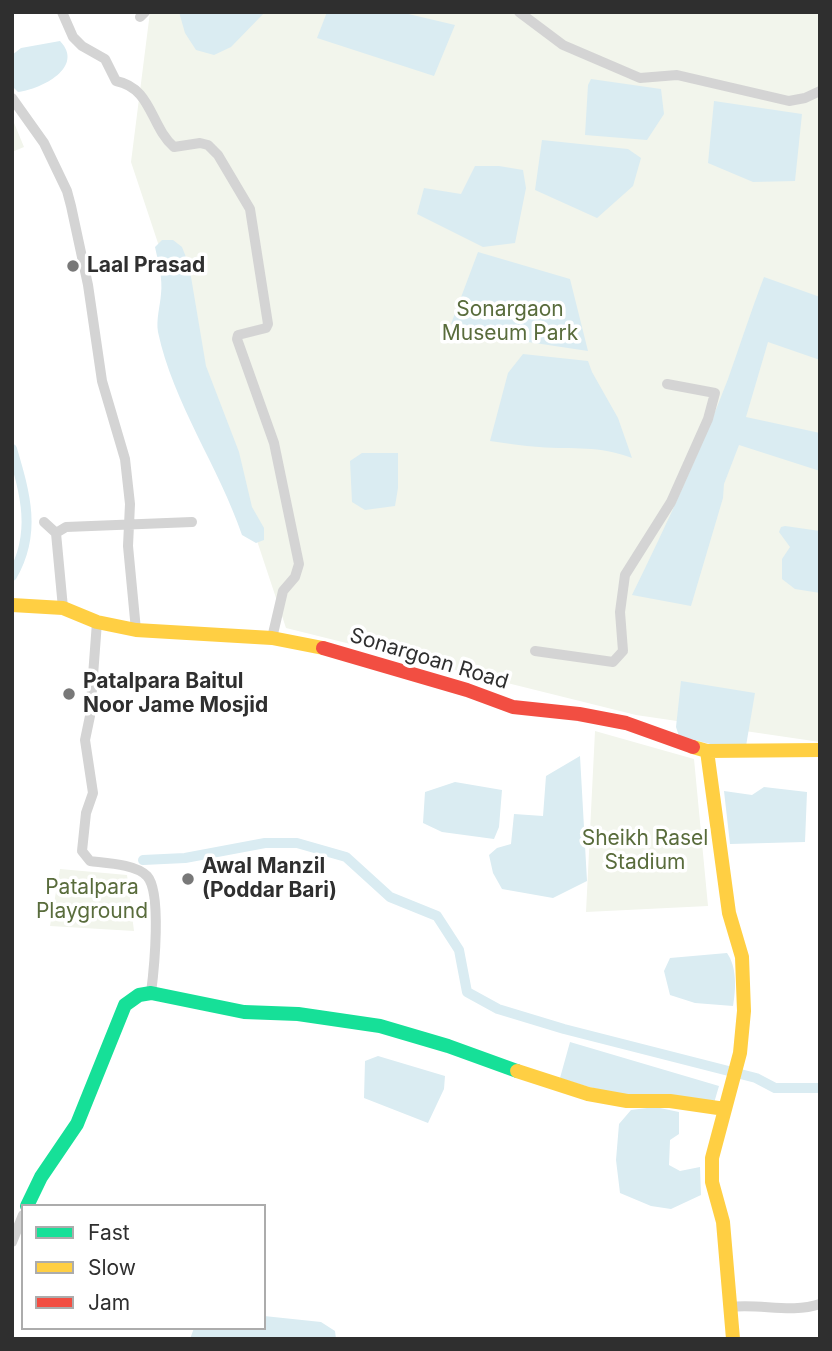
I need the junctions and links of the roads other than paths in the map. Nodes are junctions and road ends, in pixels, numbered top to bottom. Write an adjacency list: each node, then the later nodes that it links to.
1 (62, 12): 14 (street)
2 (519, 12): 3 (street)
3 (820, 91)
4 (12, 98): 8 (street)
5 (667, 383): 15 (street)
6 (44, 522): 9 (street)
7 (192, 522): 8 (street)
8 (128, 525): 9 (street); 13 (street)
9 (57, 533): 11 (street)
10 (18, 605): 11 (street, Sonargoan Road)
11 (63, 608): 12 (street, Sonargoan Road)
12 (97, 622): 13 (street, Sonargoan Road); 18 (street)
13 (136, 630): 14 (street, Sonargoan Road)
14 (272, 638): 17 (street, Sonargoan Road)
15 (535, 651)
16 (820, 750): 17 (street, Sonargoan Road)
17 (707, 751): 19 (street)
18 (151, 993): 19 (street); 20 (street)
19 (725, 1109): 24 (street)
20 (28, 1204)
21 (21, 1220): 22 (street)
22 (12, 1242)
23 (820, 1304): 24 (street)
24 (730, 1307): 25 (street)
25 (733, 1339)

